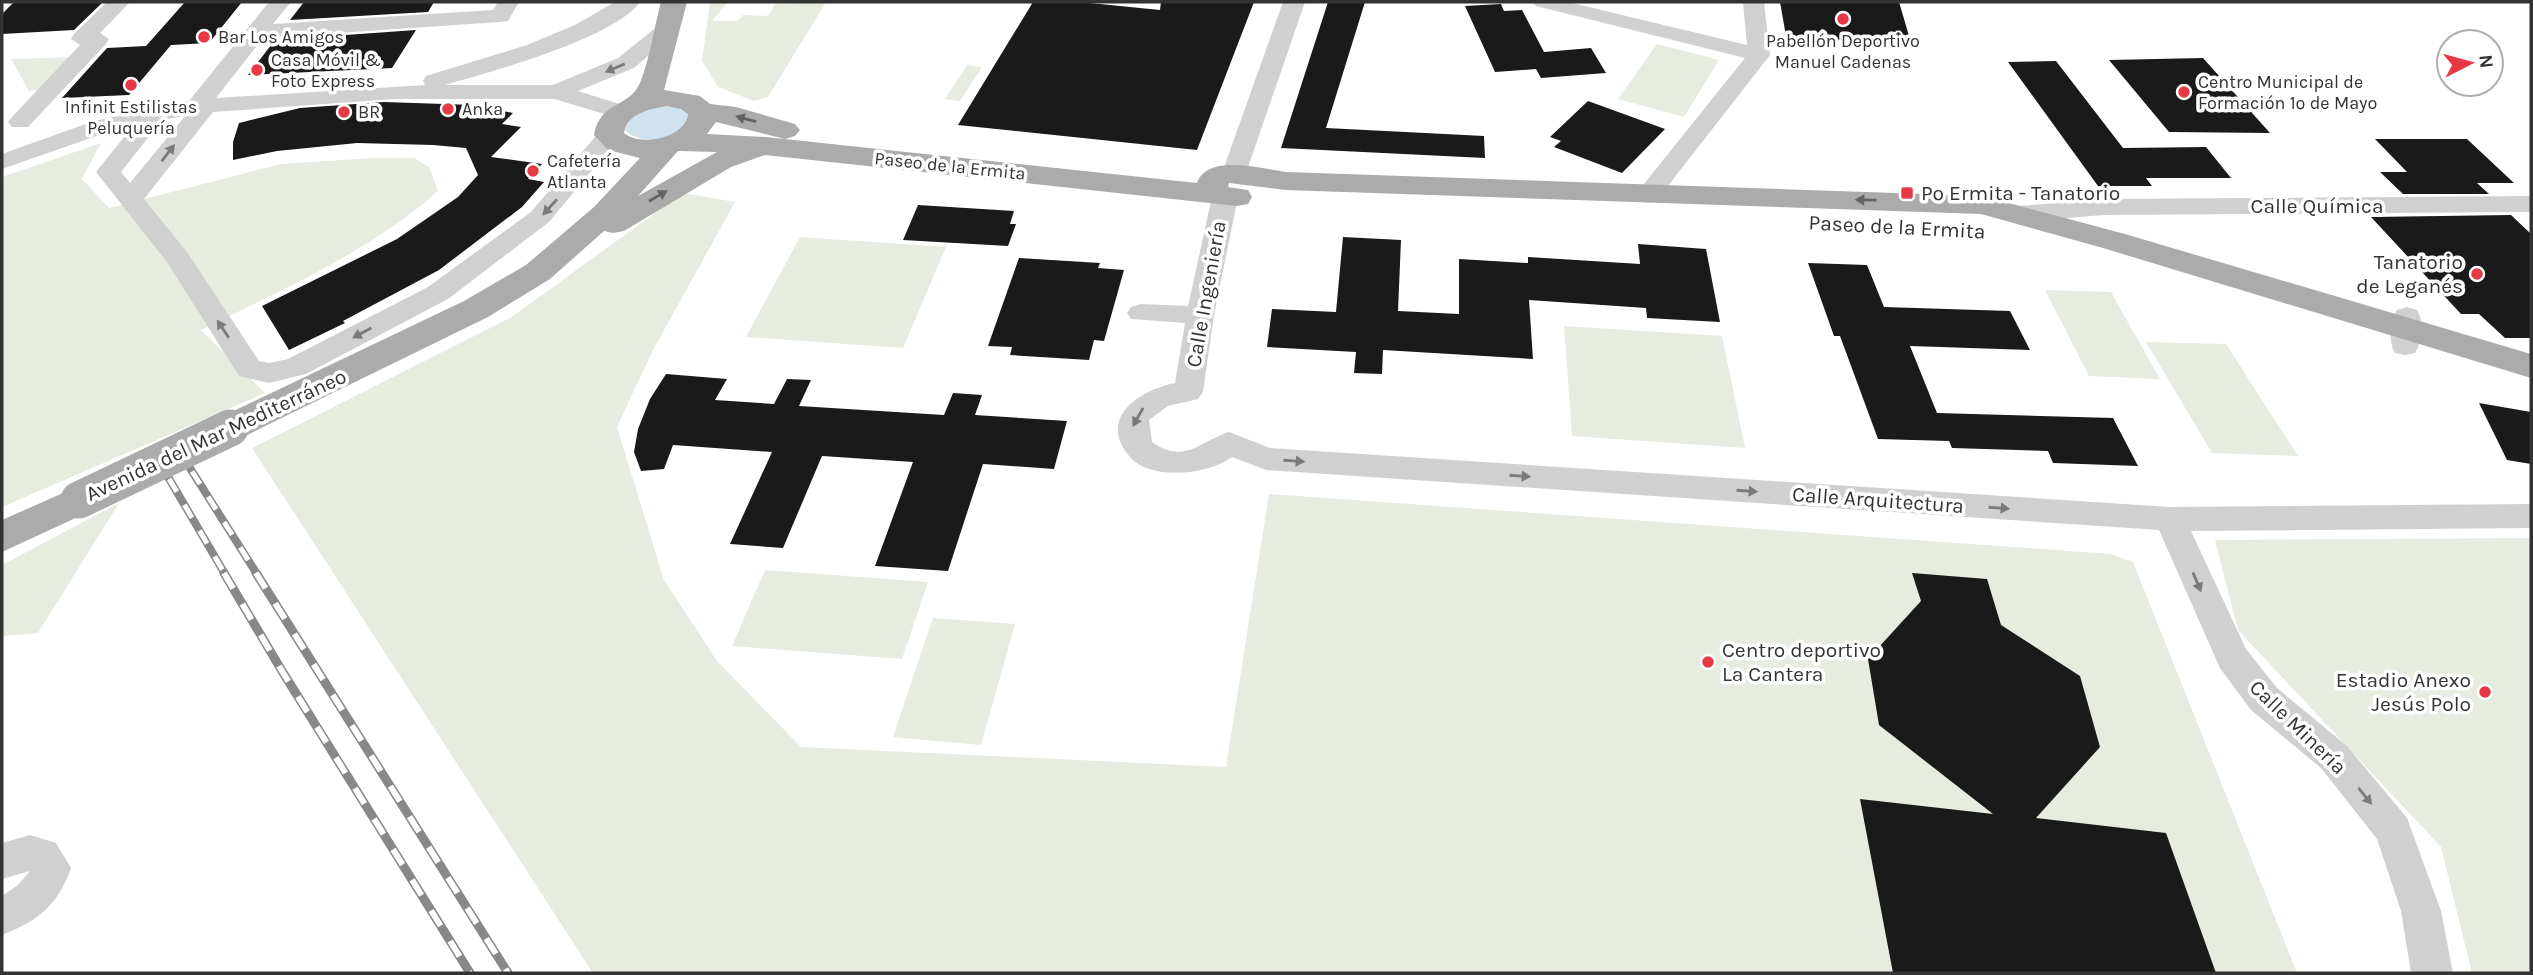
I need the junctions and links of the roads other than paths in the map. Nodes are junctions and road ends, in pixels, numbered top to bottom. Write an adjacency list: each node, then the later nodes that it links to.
1 (119, 2): 18 (street)
2 (280, 2): 11 (street)
3 (508, 2): 11 (street)
4 (629, 2): 13 (street)
5 (674, 2): 10 (main road, Avenida del Mar Mediterráneo)
6 (694, 2): 15 (main road)
7 (1294, 2): 23 (street, Calle Ingeniería)
8 (1543, 2): 12 (street)
9 (1754, 2): 12 (street)
10 (666, 31): 14 (street, one-way to 14); 19 (main road, Avenida del Mar Mediterráneo)
11 (256, 32): 16 (street)
12 (1759, 55): 24 (street)
13 (394, 92): 14 (street); 16 (street)
14 (556, 92): 19 (street)
15 (691, 105): 19 (main road, Paseo de la Ermita); 20 (main road, Avenida del Mar Mediterráneo); 23 (main road, Paseo de la Ermita, one-way to 15)
16 (201, 106): 17 (street); 25 (street, one-way to 16)
17 (156, 113): 22 (street); 25 (street, Avenida del Mar Mediterráneo)
18 (20, 122)
19 (625, 125): 20 (main road, Paseo de la Ermita); 25 (street, Avenida del Mar Mediterráneo, one-way to 25); 34 (main road, Avenida del Mar Mediterráneo)
20 (673, 143): 21 (main road, Paseo de la Ermita); 30 (main road, Avenida del Mar Mediterráneo)
21 (766, 146): 23 (main road, Paseo de la Ermita); 30 (main road, one-way to 21)
22 (2, 162)
23 (1233, 185): 24 (main road, Paseo de la Ermita); 32 (street, Calle Ingeniería); 33 (main road, Paseo de la Ermita)
24 (1648, 195): 28 (main road, Paseo de la Ermita, one-way to 24)
25 (131, 200)
26 (2531, 204): 27 (street, Calle Química)
27 (2102, 207): 28 (street, Calle Química); 29 (street)
28 (2020, 214): 29 (main road, Paseo de la Ermita)
29 (2114, 241): 33 (main road, Paseo de la Ermita)
30 (538, 272): 34 (main road, Avenida del Mar Mediterráneo)
31 (1141, 313): 32 (street)
32 (1200, 315): 37 (street, Calle Ingeniería, one-way to 37)
33 (2406, 330): 35 (main road, Paseo de la Ermita); 36 (main road, Paseo de la Ermita)
34 (429, 332): 40 (main road, Avenida del Mar Mediterráneo, bridge)
35 (2531, 366)
36 (2531, 385)
37 (1229, 443): 39 (street, Calle Arquitectura, one-way to 39)
38 (2531, 516): 39 (street, Calle Arquitectura)
39 (2170, 519): 43 (street, Calle Minería, one-way to 43)
40 (2, 537)
41 (2, 861): 42 (street)
42 (2, 916)
43 (2432, 973)

